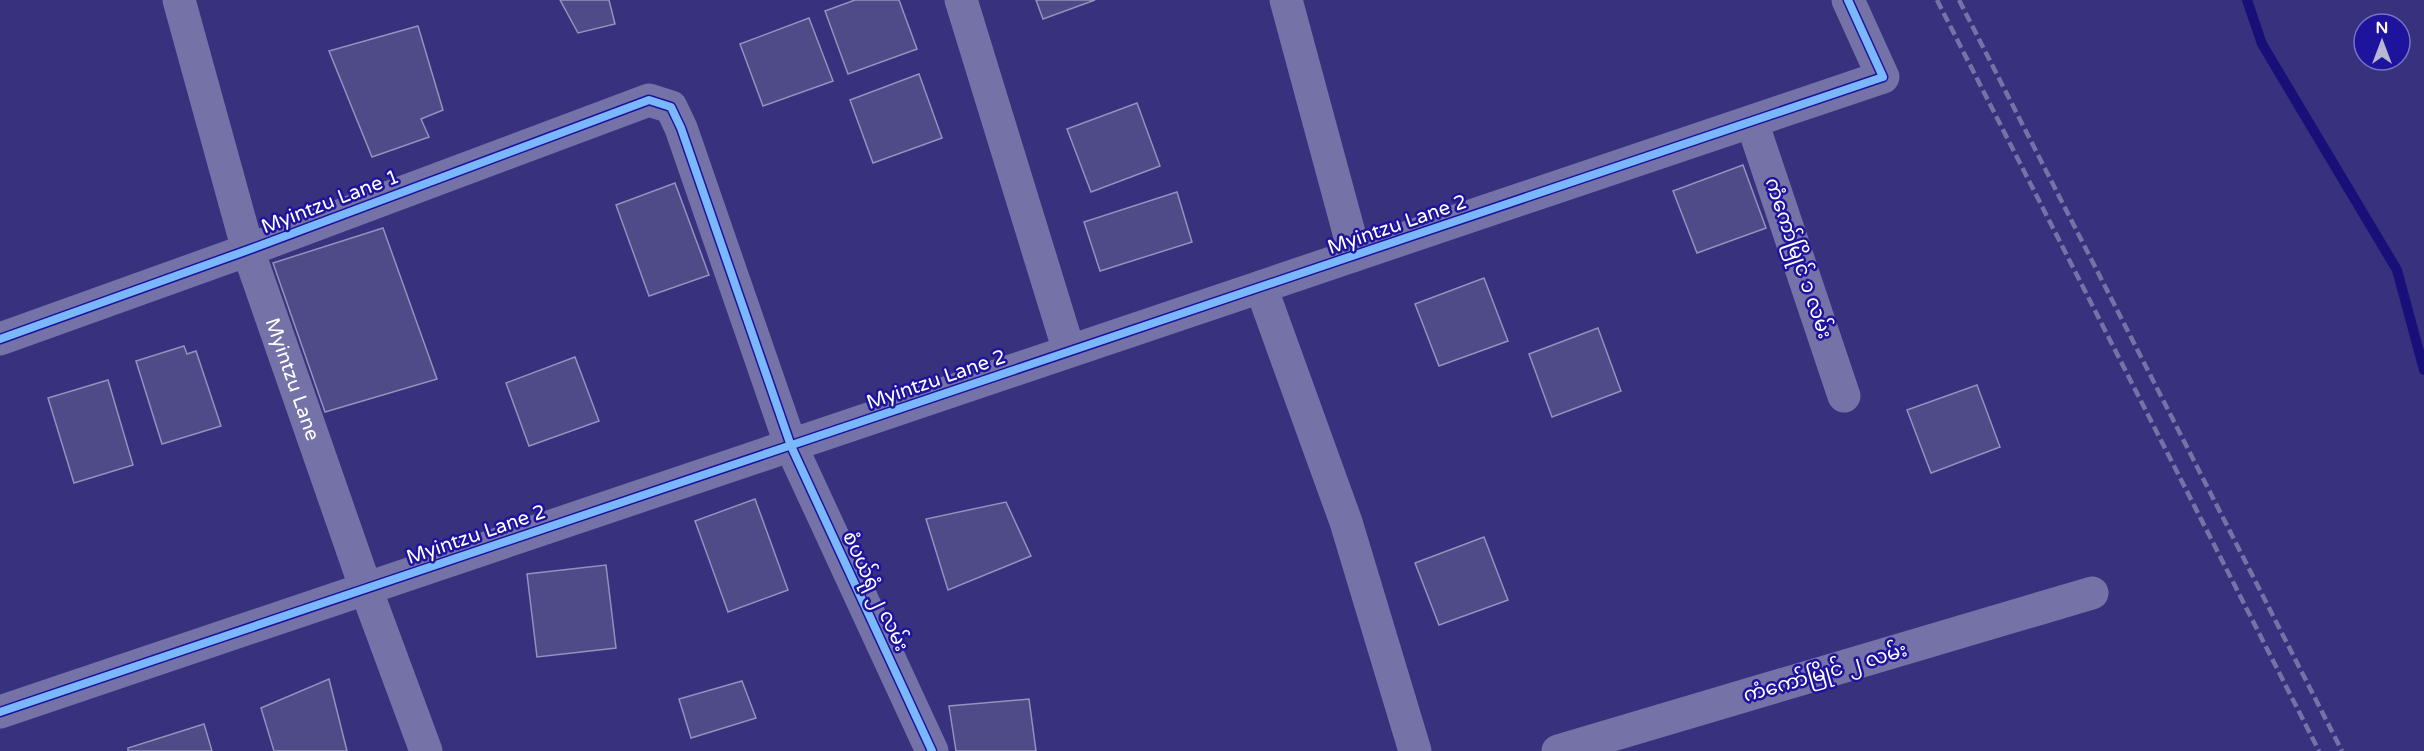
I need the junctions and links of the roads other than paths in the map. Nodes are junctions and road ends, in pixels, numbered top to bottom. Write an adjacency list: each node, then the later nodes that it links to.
1 (179, 0): 7 (street, Myintzu Lane)
2 (961, 0): 11 (street)
3 (1286, 0): 8 (street)
4 (1848, 0): 6 (street, Myintzu Lane 2)
5 (671, 107): 7 (street, Myintzu Lane 1); 13 (street, စံပယ်ရုံ ၂ လမ်း)
6 (1752, 122): 8 (street, Myintzu Lane 2); 12 (street, ကံကော်မြိုင် ၁ လမ်း)
7 (248, 250): 10 (street, Myintzu Lane 1); 14 (street, Myintzu Lane)
8 (1355, 255): 9 (street, Myintzu Lane 2)
9 (1261, 287): 11 (street, Myintzu Lane 2); 19 (street)
10 (0, 339)
11 (1070, 351): 13 (street, Myintzu Lane 2)
12 (1844, 396)
13 (791, 446): 14 (street, Myintzu Lane 2); 18 (street, စံပယ်ရုံ ၂ လမ်း)
14 (366, 589): 16 (street, Myintzu Lane 2); 17 (street, Myintzu Lane)
15 (2092, 593): 20 (street, ကံကော်မြိုင် ၂ လမ်း)
16 (0, 712)
17 (426, 751)
18 (932, 751)
19 (1414, 751)
20 (1558, 751)

